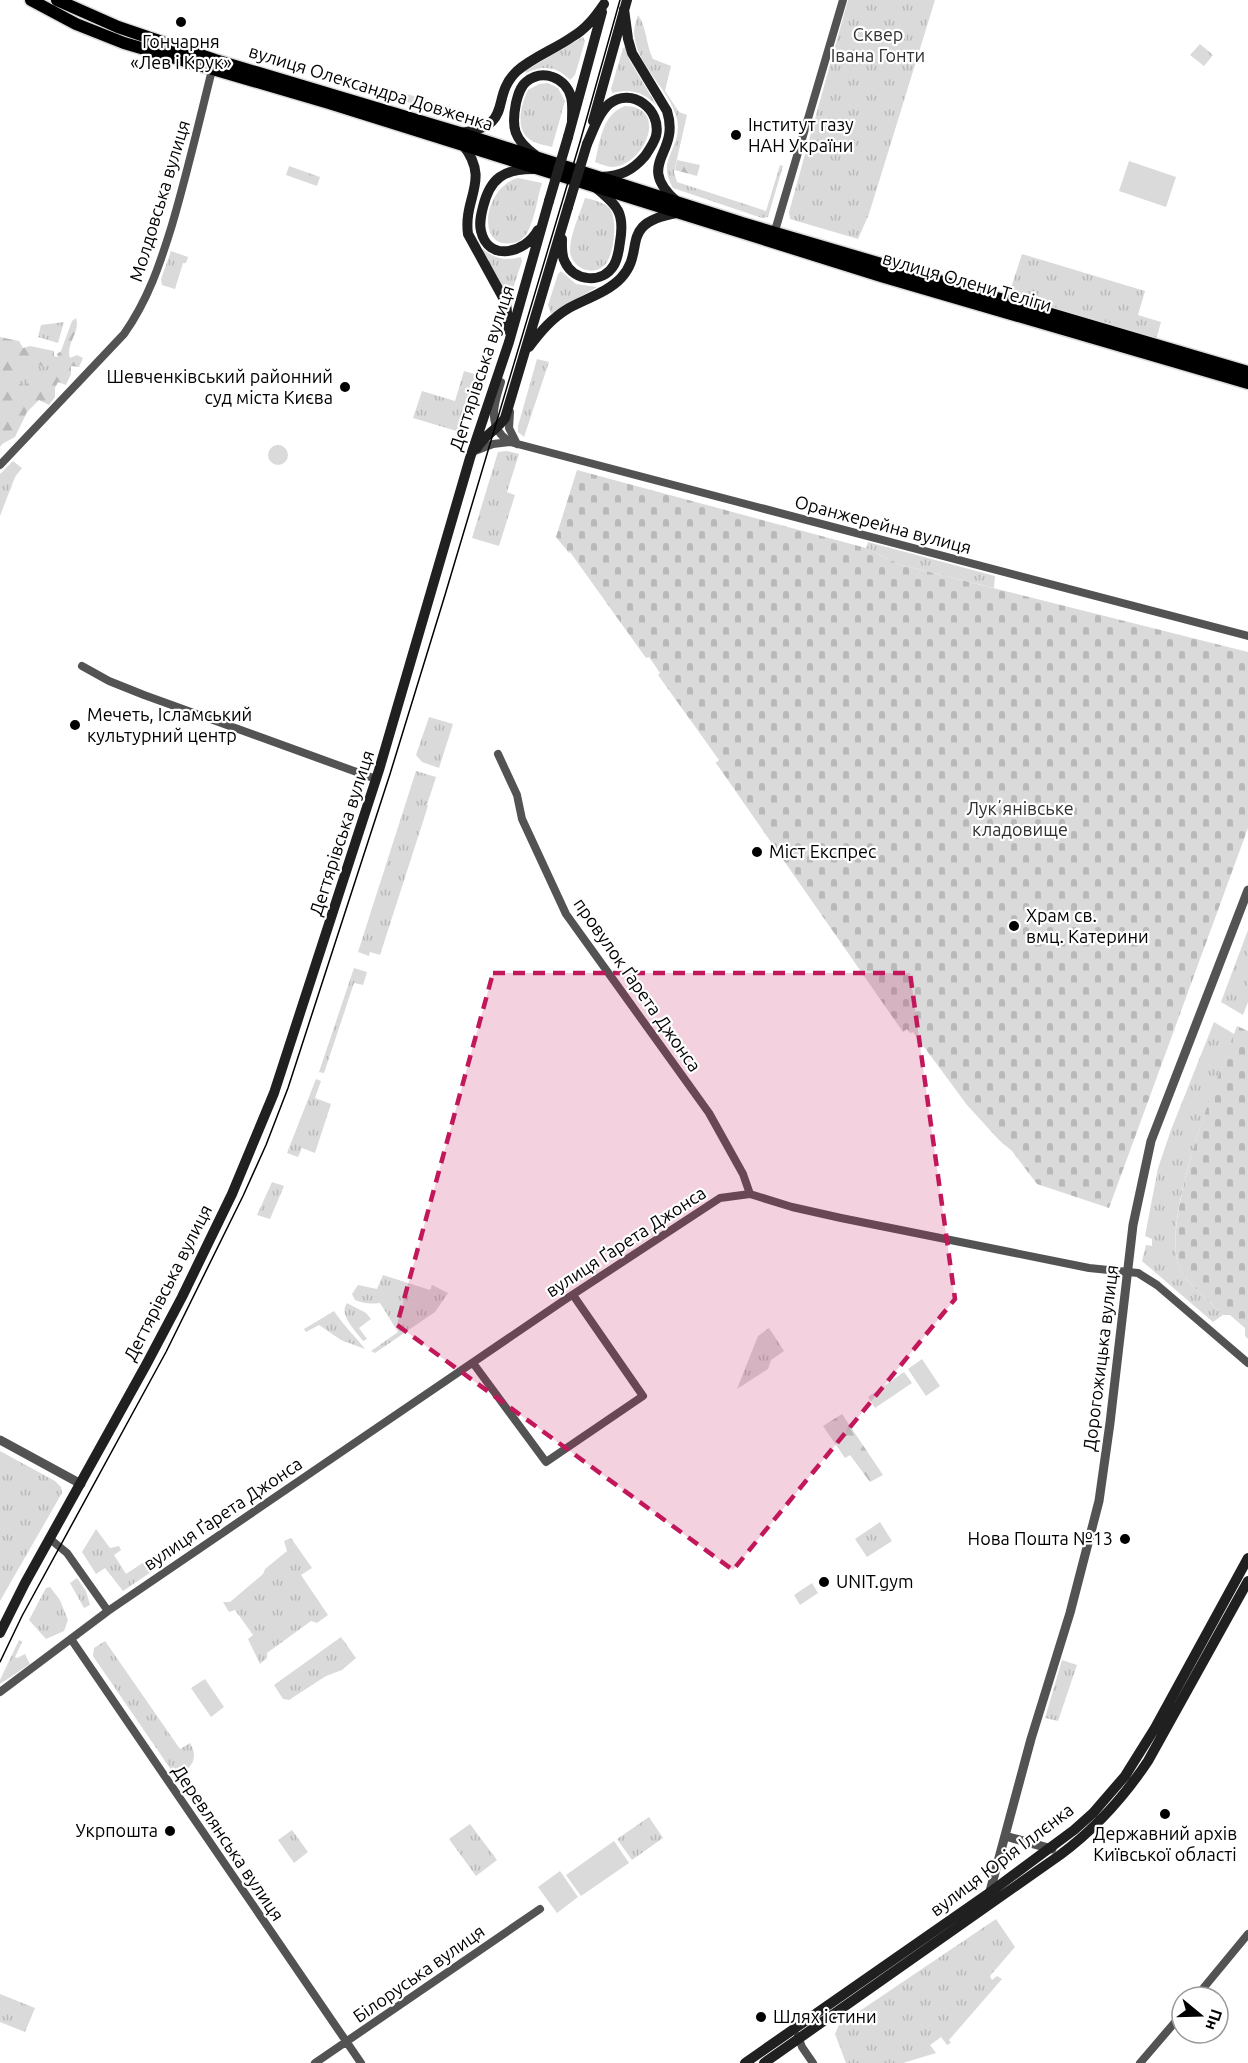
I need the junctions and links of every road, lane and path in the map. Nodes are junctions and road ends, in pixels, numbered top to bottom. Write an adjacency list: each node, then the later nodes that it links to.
1 (31, 0): 6 (main road, вулиця Олександра Довженка)
2 (57, 0): 8 (main road, вулиця Олександра Довженка)
3 (843, 0): 16 (street)
4 (605, 2): 7 (main road, Дегтярівська вулиця); 8 (main road)
5 (625, 5): 9 (main road, Дегтярівська вулиця); 13 (main road)
6 (212, 70): 10 (main road, вулиця Олександра Довженка); 27 (street, Молдовська вулиця)
7 (572, 121): 11 (main road); 14 (main road, Дегтярівська вулиця, bridge)
8 (460, 133): 11 (main road, вулиця Олександра Довженка)
9 (586, 144): 12 (main road); 15 (main road, Дегтярівська вулиця, bridge)
10 (464, 145): 11 (main road, вулиця Олександра Довженка); 18 (main road, вулиця Олександра Довженка)
11 (540, 164): 12 (main road, вулиця Олександра Довженка); 14 (main road)
12 (597, 182): 13 (main road, вулиця Олександра Довженка); 15 (main road)
13 (677, 208): 16 (main road, вулиця Олени Теліги); 17 (main road, вулиця Олени Теліги); 19 (main road)
14 (543, 220): 18 (main road, Дегтярівська вулиця)
15 (563, 224): 19 (main road, Дегтярівська вулиця)
16 (775, 233): 17 (street); 21 (main road, вулиця Олени Теліги)
17 (764, 241): 22 (main road, вулиця Олени Теліги)
18 (509, 342): 20 (main road, Дегтярівська вулиця)
19 (525, 352): 23 (main road, Дегтярівська вулиця)
20 (504, 357): 24 (street); 26 (main road, Дегтярівська вулиця)
21 (1248, 372)
22 (1248, 383)
23 (513, 394): 24 (main road, Дегтярівська вулиця); 25 (street)
24 (496, 429): 25 (street); 26 (main road, Дегтярівська вулиця)
25 (513, 443): 26 (street); 28 (street, Оранжерейна вулиця)
26 (473, 455): 31 (main road, Дегтярівська вулиця)
27 (0, 465)
28 (1248, 636)
29 (82, 666): 31 (street)
30 (498, 753): 33 (street, провулок Ґарета Джонса)
31 (376, 779): 39 (main road, Дегтярівська вулиця)
32 (1248, 890): 34 (street, Дорогожицька вулиця)
33 (750, 1194): 34 (street, вулиця Ґарета Джонса); 35 (street, вулиця Ґарета Джонса)
34 (1128, 1271): 37 (street, вулиця Ґарета Джонса); 47 (street, Дорогожицька вулиця)
35 (573, 1295): 36 (street, вулиця Ґарета Джонса); 36 (street)
36 (472, 1363): 43 (street, вулиця Ґарета Джонса)
37 (1248, 1363)
38 (0, 1440): 39 (street)
39 (81, 1484): 40 (main road, Дегтярівська вулиця)
40 (50, 1539): 43 (street); 44 (main road, Дегтярівська вулиця)
41 (1248, 1558): 48 (main road, вулиця Юрія Іллєнка)
42 (1248, 1581): 49 (main road, вулиця Юрія Іллєнка)
43 (108, 1611): 45 (street, вулиця Ґарета Джонса)
44 (0, 1633)
45 (71, 1639): 46 (street, вулиця Ґарета Джонса); 57 (street, Деревлянська вулиця)
46 (0, 1692)
47 (1005, 1836): 48 (street); 50 (street, Дорогожицька вулиця)
48 (1050, 1848): 49 (street); 50 (main road, вулиця Юрія Іллєнка)
49 (1060, 1855): 51 (main road, вулиця Юрія Іллєнка)
50 (989, 1893): 51 (street, Дорогожицька вулиця); 56 (main road, вулиця Юрія Іллєнка)
51 (987, 1907): 56 (main road, вулиця Юрія Іллєнка)
52 (540, 1909): 57 (street, Білоруська вулиця)
53 (1248, 1934): 54 (street)
54 (1206, 1985)
55 (1170, 2028): 63 (street)
56 (796, 2033): 60 (main road, вулиця Юрія Іллєнка); 61 (main road, вулиця Юрія Іллєнка); 62 (street)
57 (346, 2042): 58 (street, Білоруська вулиця); 59 (street, Деревлянська вулиця)
58 (315, 2063)
59 (361, 2063)
60 (745, 2063)
61 (764, 2063)
62 (813, 2063)
63 (1140, 2063)

